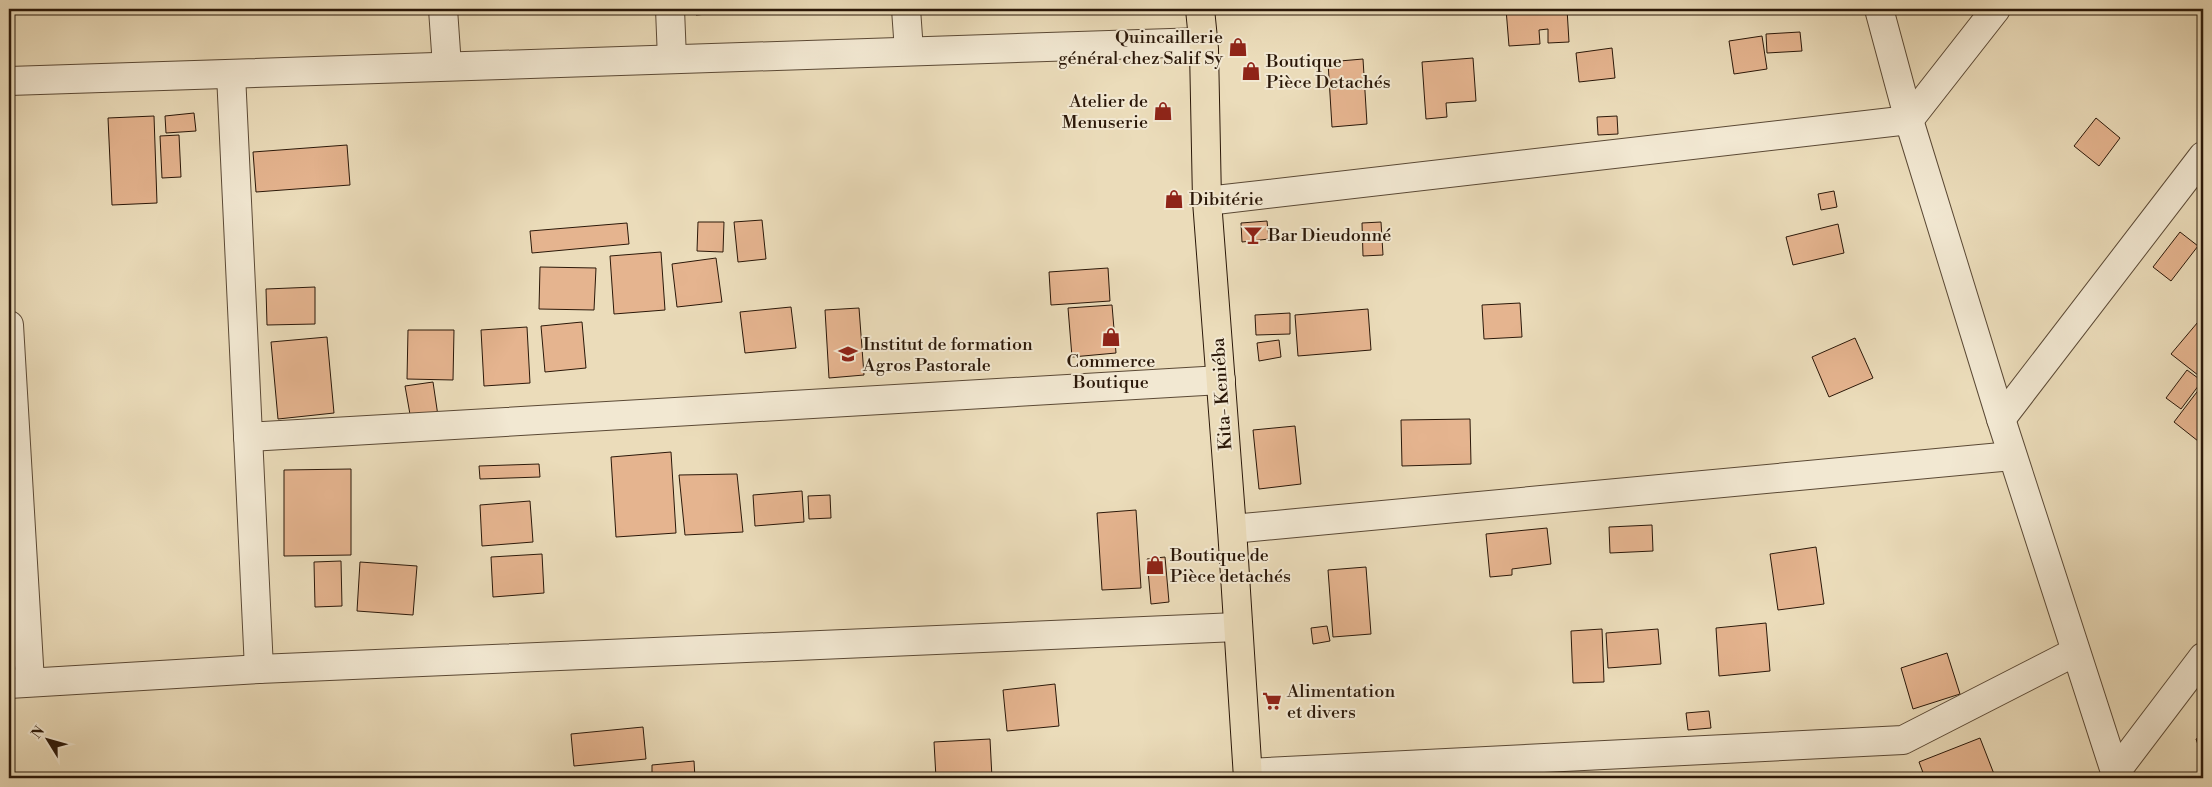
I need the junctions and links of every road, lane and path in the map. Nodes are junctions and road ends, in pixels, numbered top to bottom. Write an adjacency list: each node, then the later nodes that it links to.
1 (443, 9): 8 (street)
2 (670, 9): 10 (street)
3 (906, 9): 9 (street)
4 (1200, 9): 7 (main road, Kita- Keniéba)
5 (1878, 9): 13 (street)
6 (1996, 9): 13 (street)
7 (1202, 42): 9 (street); 15 (main road, Kita- Keniéba)
8 (446, 52)
9 (909, 52): 10 (street)
10 (672, 59): 11 (street)
11 (231, 74): 12 (street); 19 (street)
12 (9, 81)
13 (1909, 120): 15 (street); 18 (street)
14 (2203, 156): 18 (street)
15 (1207, 201): 17 (main road, Kita- Keniéba)
16 (9, 326): 26 (street)
17 (1221, 380): 19 (street); 21 (main road, Kita- Keniéba)
18 (2001, 419): 20 (street)
19 (248, 436): 25 (street)
20 (2012, 456): 21 (street); 23 (street)
21 (1232, 529): 22 (main road, Kita- Keniéba)
22 (1237, 627): 25 (street); 27 (main road, Kita- Keniéba)
23 (2076, 652): 27 (street); 28 (street)
24 (2203, 657): 28 (street)
25 (259, 669): 26 (street)
26 (19, 683)
27 (1248, 776)
28 (2116, 776)

